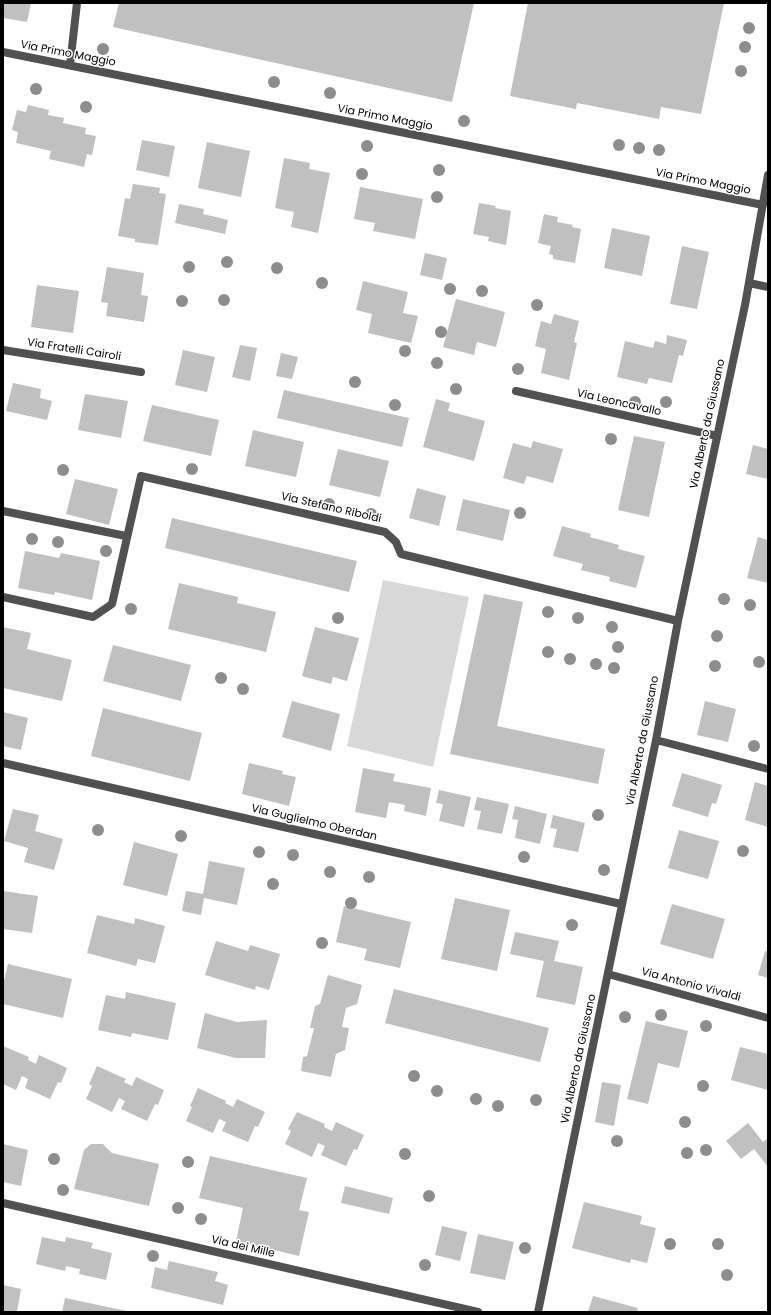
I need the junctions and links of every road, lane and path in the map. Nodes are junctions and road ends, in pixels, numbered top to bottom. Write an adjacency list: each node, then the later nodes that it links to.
1 (77, 3): 3 (street)
2 (3, 52): 3 (street, Via Primo Maggio)
3 (70, 66): 5 (street, Via Primo Maggio)
4 (768, 174): 5 (street, Via Alberto da Giussano)
5 (763, 205): 6 (street, Via Alberto da Giussano)
6 (749, 283): 7 (street); 11 (street, Via Alberto da Giussano)
7 (768, 287)
8 (3, 350): 9 (street, Via Fratelli Cairoli)
9 (141, 372)
10 (516, 391): 11 (street, Via Leoncavallo)
11 (717, 436): 15 (street, Via Alberto da Giussano)
12 (3, 511): 13 (street)
13 (126, 536): 14 (street, Via Stefano Riboldi); 15 (street, Via Stefano Riboldi)
14 (3, 597)
15 (678, 621): 16 (street, Via Alberto da Giussano)
16 (656, 740): 18 (street); 19 (street, Via Alberto da Giussano)
17 (3, 763): 19 (street, Via Guglielmo Oberdan)
18 (768, 768)
19 (621, 904): 20 (street, Via Alberto da Giussano)
20 (608, 974): 21 (street, Via Antonio Vivaldi); 24 (street, Via Alberto da Giussano)
21 (768, 1018)
22 (3, 1203): 23 (street, Via dei Mille)
23 (478, 1312)
24 (538, 1312)

